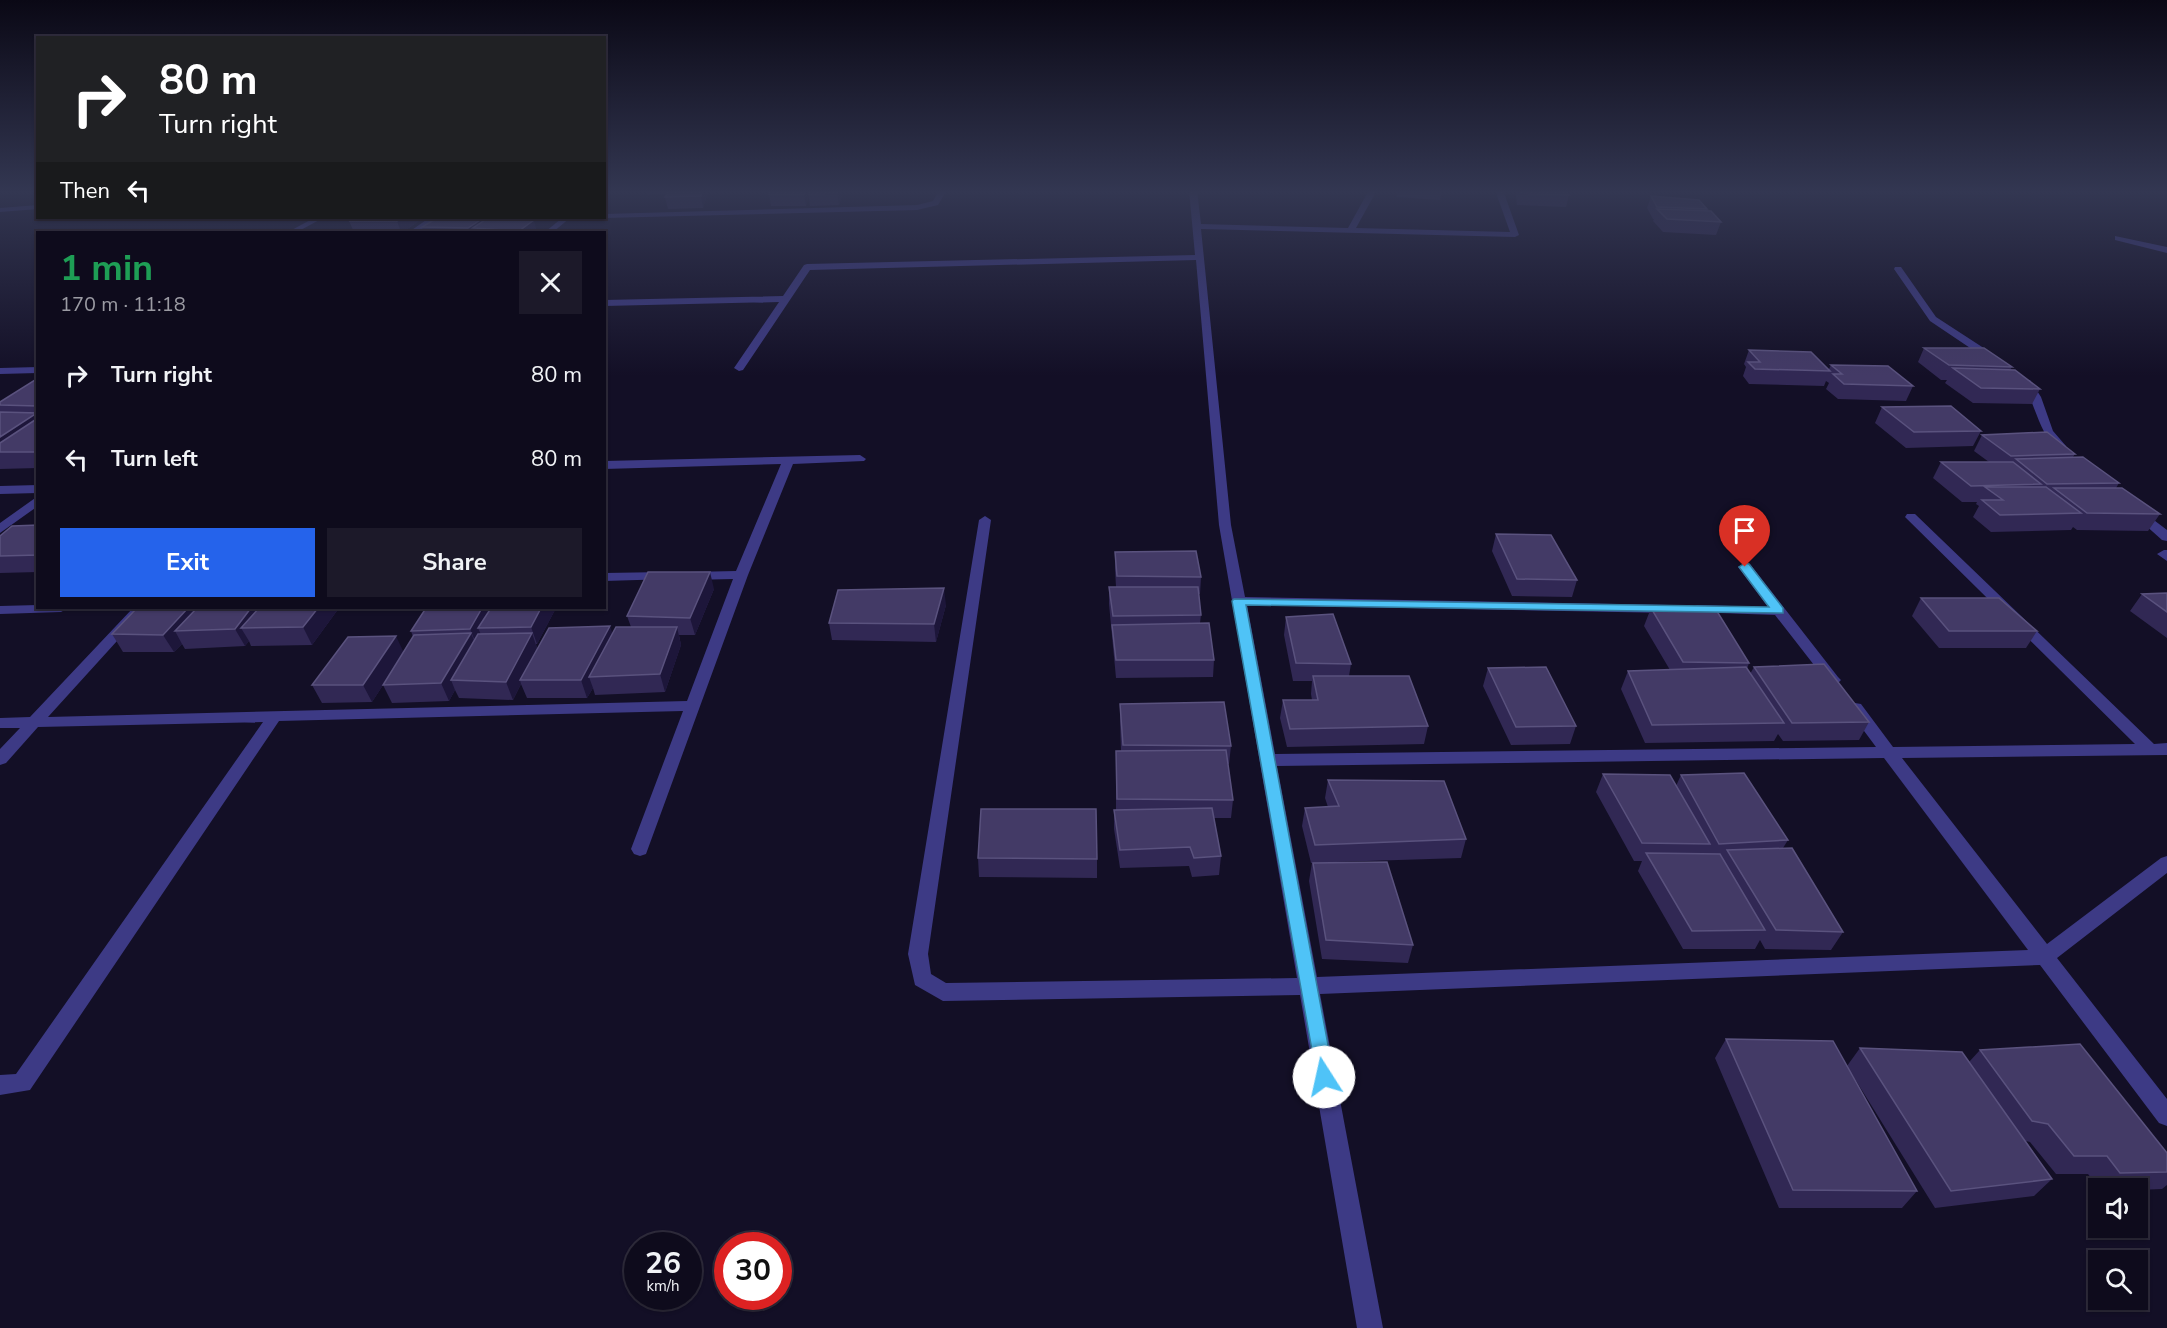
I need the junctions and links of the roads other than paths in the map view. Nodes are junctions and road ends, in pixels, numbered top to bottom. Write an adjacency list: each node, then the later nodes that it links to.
1 (1200, 252): 2 (street)
2 (1200, 257): 4 (street); 26 (street)
3 (1898, 269): 6 (street)
4 (785, 299): 5 (street); 7 (street)
5 (606, 303)
6 (2001, 363)
7 (739, 368)
8 (36, 370): 9 (street)
9 (0, 371)
10 (2021, 376): 11 (street)
11 (2068, 452)
12 (860, 459): 13 (street)
13 (788, 460): 14 (street); 24 (street)
14 (606, 465)
15 (36, 489): 16 (street)
16 (0, 490)
17 (36, 502): 21 (street)
18 (2131, 506): 22 (street)
19 (1911, 517): 35 (street)
20 (985, 520): 42 (street)
21 (0, 529)
22 (2167, 537)
23 (1745, 567): 30 (street)
24 (741, 575): 25 (street); 31 (street)
25 (606, 578)
26 (1238, 601): 30 (street); 38 (street)
27 (36, 609): 29 (street)
28 (139, 609): 33 (street)
29 (0, 610)
30 (1779, 611): 36 (street)
31 (692, 706): 32 (street); 39 (street)
32 (275, 716): 33 (street); 43 (street)
33 (34, 722): 34 (street); 37 (street)
34 (0, 723)
35 (2159, 749): 36 (street)
36 (1891, 754): 38 (street); 41 (street)
37 (0, 759)
38 (1266, 760): 42 (street)
39 (640, 849)
40 (2167, 863): 41 (street)
41 (2044, 957): 42 (street); 44 (street)
42 (1308, 986): 45 (street)
43 (0, 1085)
44 (2167, 1116)
45 (1370, 1328)

